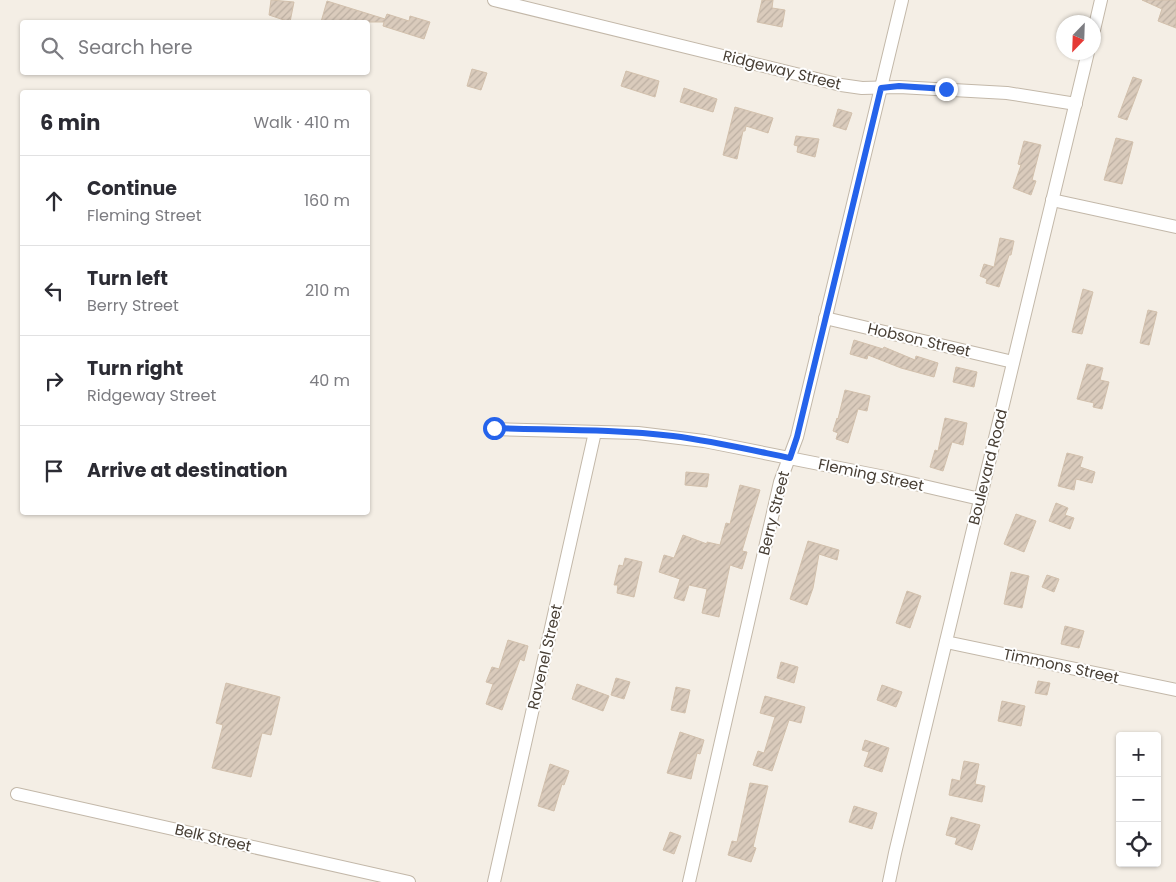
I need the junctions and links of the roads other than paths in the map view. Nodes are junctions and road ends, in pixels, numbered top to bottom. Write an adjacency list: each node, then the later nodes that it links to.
1 (494, 0): 6 (street, Ridgeway Street)
2 (902, 0): 6 (street, Berry Street)
3 (1101, 0): 4 (street)
4 (1098, 15)
5 (1086, 60): 7 (street, Boulevard Road)
6 (881, 88): 7 (street, Ridgeway Street); 10 (street, Berry Street)
7 (1076, 104): 8 (street, Boulevard Road)
8 (1052, 200): 9 (street); 11 (street, Boulevard Road)
9 (1176, 227)
10 (826, 318): 11 (street, Hobson Street); 14 (street, Berry Street)
11 (1013, 362): 15 (street, Boulevard Road)
12 (494, 428): 13 (street, Fleming Street)
13 (595, 432): 14 (street, Fleming Street); 20 (street, Ravenel Street)
14 (790, 458): 15 (street, Fleming Street); 21 (street, Berry Street)
15 (980, 499): 16 (street, Boulevard Road)
16 (946, 642): 17 (street, Timmons Street); 22 (street, Boulevard Road)
17 (1176, 690)
18 (17, 794): 19 (street, Belk Street)
19 (409, 882)
20 (494, 882)
21 (689, 882)
22 (889, 882)

